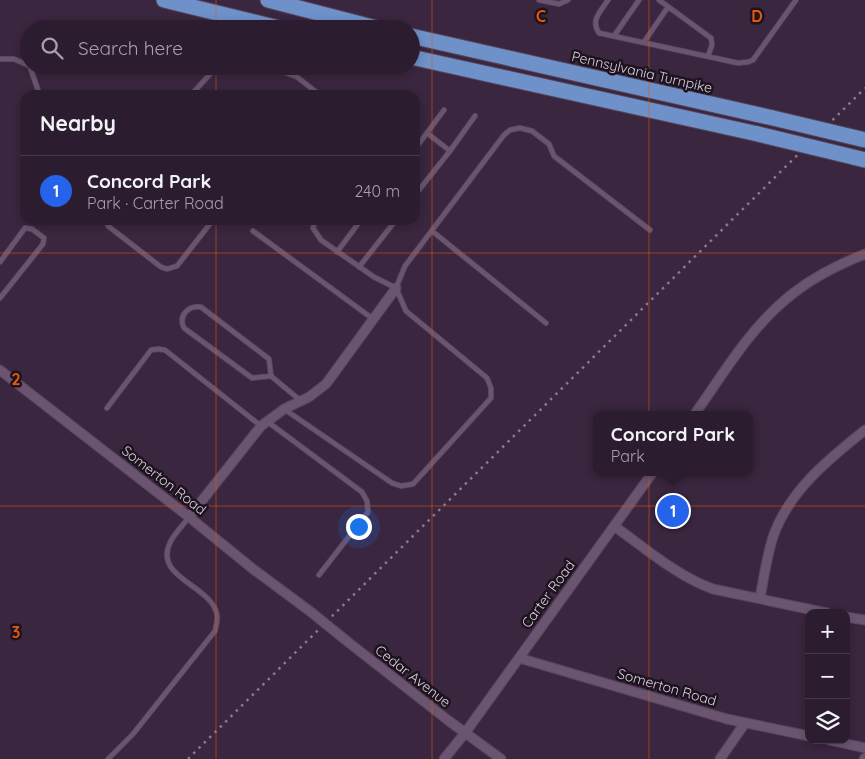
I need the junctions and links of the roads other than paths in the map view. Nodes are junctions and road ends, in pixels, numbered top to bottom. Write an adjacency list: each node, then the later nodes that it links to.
1 (164, 0): 11 (highway)
2 (268, 0): 12 (highway)
3 (540, 0): 4 (lane)
4 (568, 0)
5 (608, 0): 13 (lane)
6 (639, 0): 13 (lane)
7 (659, 0): 10 (lane)
8 (788, 0): 9 (lane)
9 (795, 2): 16 (lane)
10 (668, 7): 15 (lane); 16 (lane)
11 (246, 20)
12 (345, 20)
13 (614, 36): 15 (lane)
14 (420, 38): 29 (highway, Pennsylvania Turnpike, bridge)
15 (644, 42): 16 (lane)
16 (708, 56)
17 (0, 59): 19 (lane)
18 (420, 59): 32 (highway, bridge)
19 (20, 61)
20 (33, 75): 23 (lane)
21 (209, 75): 24 (lane)
22 (291, 75): 25 (lane)
23 (38, 90)
24 (195, 90)
25 (313, 90)
26 (444, 110): 28 (lane)
27 (475, 116): 31 (lane)
28 (427, 133): 30 (lane); 31 (lane)
29 (865, 140)
30 (420, 142)
31 (450, 151): 33 (lane)
32 (859, 158)
33 (420, 189)
34 (108, 225): 35 (lane)
35 (209, 225)
36 (314, 225): 42 (lane)
37 (357, 225): 42 (lane)
38 (392, 225): 45 (lane)
39 (650, 230): 41 (lane)
40 (253, 231): 48 (lane)
41 (432, 231): 46 (lane); 49 (lane)
42 (337, 252): 45 (lane)
43 (865, 254): 55 (street)
44 (0, 262): 47 (lane)
45 (359, 267): 46 (lane)
46 (396, 288): 48 (street); 54 (lane)
47 (0, 298)
48 (373, 319): 52 (street)
49 (546, 323)
50 (0, 370): 59 (street, Somerton Road)
51 (271, 376): 51 (lane); 52 (lane)
52 (301, 401): 54 (street)
53 (107, 408): 56 (lane)
54 (284, 409): 56 (street)
55 (697, 411)
56 (264, 423): 59 (street); 61 (lane)
57 (865, 430): 62 (street)
58 (650, 476): 60 (street, Carter Road)
59 (190, 517): 64 (street, Somerton Road); 73 (lane)
60 (614, 526): 62 (street); 67 (street, Carter Road)
61 (318, 575)
62 (760, 598): 63 (street)
63 (809, 609)
64 (311, 612): 69 (street, Cedar Avenue, bridge)
65 (850, 618): 66 (street)
66 (865, 620)
67 (519, 658): 68 (street, Somerton Road); 69 (street, Carter Road)
68 (745, 723): 70 (street, Somerton Road); 76 (street)
69 (465, 733): 74 (street, Carter Road); 75 (street, Cedar Avenue)
70 (805, 735)
71 (847, 744): 72 (street)
72 (865, 748)
73 (108, 759)
74 (444, 759)
75 (501, 759)
76 (720, 759)

